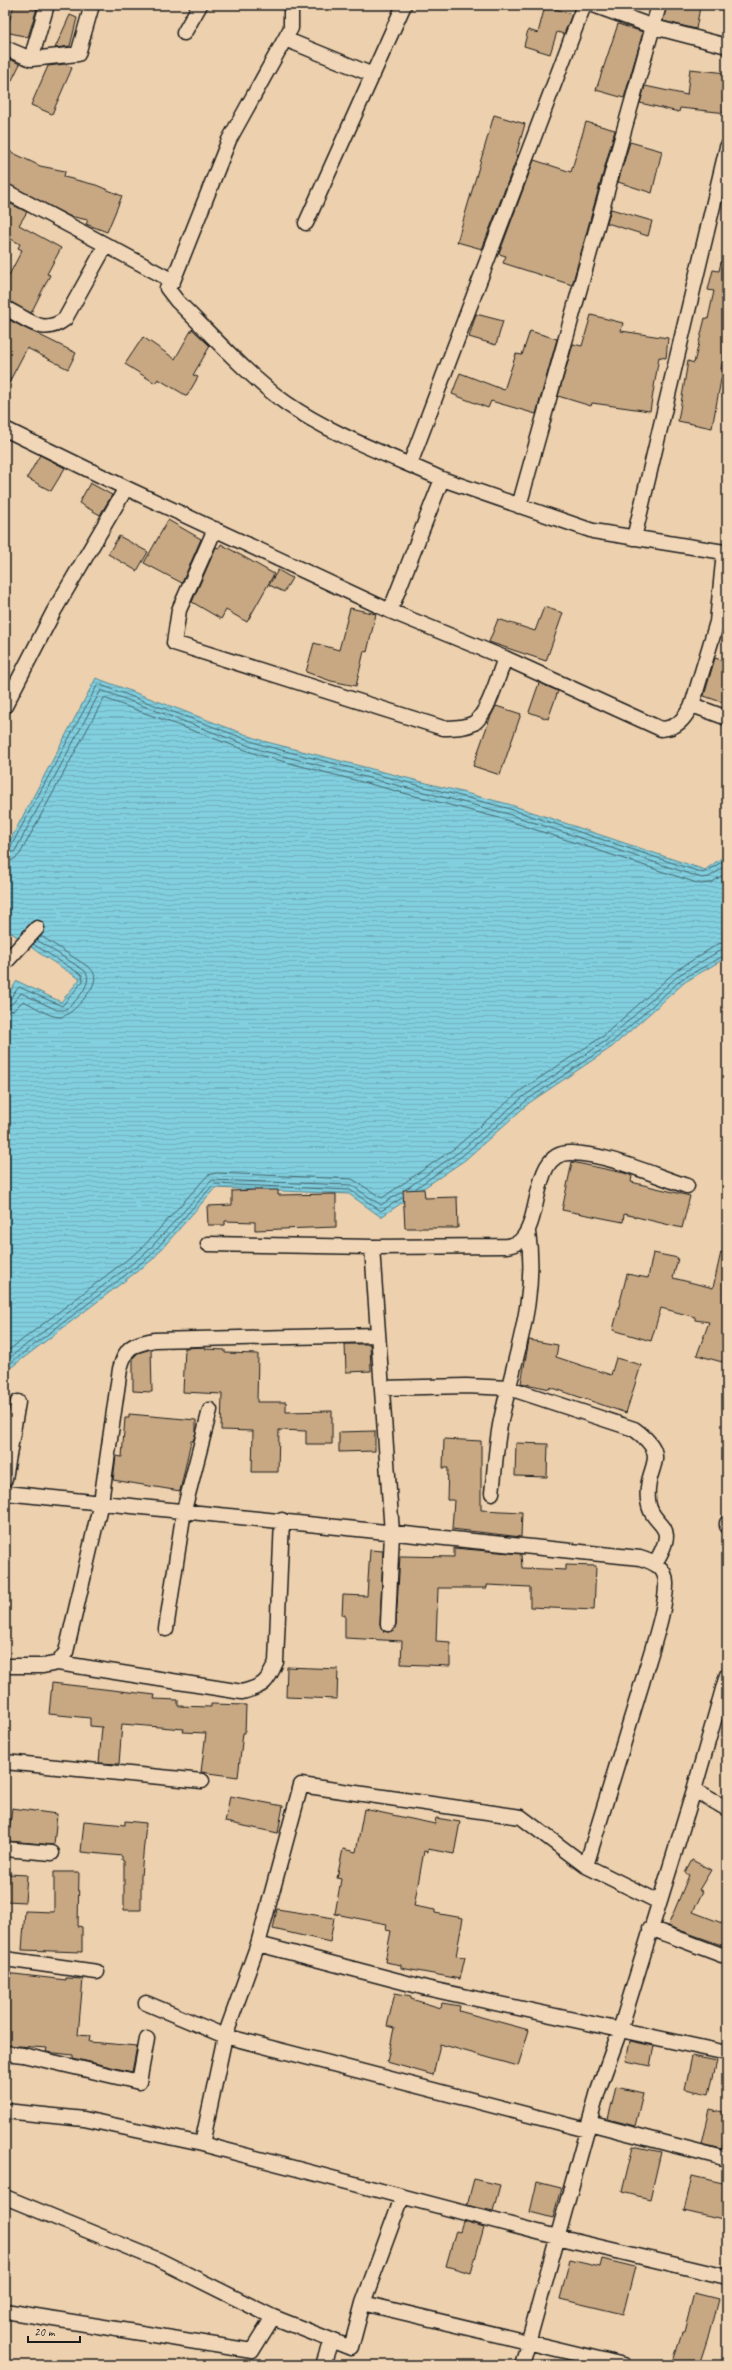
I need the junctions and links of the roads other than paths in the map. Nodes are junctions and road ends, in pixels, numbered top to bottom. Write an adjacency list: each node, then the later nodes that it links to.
1 (47, 5): 14 (street)
2 (92, 5): 14 (street)
3 (200, 5): 10 (street)
4 (292, 5): 11 (street)
5 (404, 5): 15 (street)
6 (584, 5): 23 (street)
7 (593, 5): 9 (street)
8 (659, 5): 9 (street)
9 (654, 27): 12 (street); 26 (street)
10 (184, 33)
11 (285, 39): 15 (street); 20 (street)
12 (727, 46)
13 (5, 48): 14 (street)
14 (32, 59)
15 (373, 75): 18 (street)
16 (727, 147): 28 (street)
17 (5, 191): 19 (street)
18 (306, 223)
19 (106, 245): 20 (street); 21 (street)
20 (173, 281): 23 (street)
21 (5, 308)
22 (5, 429): 25 (street)
23 (410, 464): 24 (street)
24 (442, 479): 26 (street); 29 (street)
25 (126, 488): 27 (street); 32 (street)
26 (519, 506): 28 (street)
27 (215, 529): 29 (street); 31 (street)
28 (634, 538): 30 (street)
29 (390, 611): 31 (street)
30 (722, 624): 33 (street)
31 (505, 658): 33 (street)
32 (6, 700)
33 (692, 705): 34 (street)
34 (727, 718)
35 (37, 928): 36 (street)
36 (5, 963)
37 (687, 1186): 38 (street)
38 (528, 1232): 40 (street); 43 (street)
39 (208, 1244): 40 (street)
40 (372, 1247): 41 (street)
41 (378, 1335): 42 (street); 49 (street)
42 (382, 1388): 43 (street); 52 (street)
43 (509, 1388): 48 (street); 53 (street)
44 (18, 1402): 46 (street)
45 (210, 1410): 50 (street)
46 (5, 1479)
47 (5, 1493): 49 (street)
48 (492, 1493)
49 (101, 1502): 50 (street); 56 (street)
50 (184, 1510): 51 (street); 55 (street)
51 (282, 1520): 52 (street); 56 (street)
52 (392, 1533): 53 (street); 54 (street)
53 (655, 1563): 65 (street)
54 (388, 1624)
55 (166, 1629)
56 (58, 1663): 57 (street)
57 (5, 1666)
58 (727, 1676): 61 (street)
59 (5, 1762): 60 (street)
60 (202, 1781)
61 (694, 1790): 62 (street); 66 (street)
62 (727, 1809)
63 (5, 1849): 64 (street)
64 (52, 1853)
65 (586, 1866): 66 (street); 68 (street)
66 (658, 1902): 67 (street)
67 (650, 1928): 69 (street); 73 (street)
68 (258, 1944): 73 (street); 74 (street)
69 (727, 1957)
70 (5, 1959): 71 (street)
71 (96, 1972)
72 (146, 2003): 74 (street)
73 (620, 2030): 77 (street); 79 (street)
74 (225, 2036): 79 (street); 80 (street)
75 (147, 2040): 76 (street)
76 (5, 2053)
77 (727, 2053)
78 (5, 2112): 80 (street)
79 (588, 2126): 81 (street); 84 (street)
80 (202, 2144): 82 (street)
81 (727, 2159)
82 (402, 2196): 84 (street); 86 (street)
83 (5, 2197): 88 (street)
84 (557, 2237): 85 (street); 90 (street)
85 (727, 2277)
86 (363, 2303): 89 (street); 90 (street)
87 (5, 2311): 88 (street)
88 (273, 2317): 89 (street)
89 (331, 2340): 91 (street)
90 (528, 2343): 92 (street); 93 (street)
91 (323, 2365)
92 (522, 2365)
93 (624, 2365)

